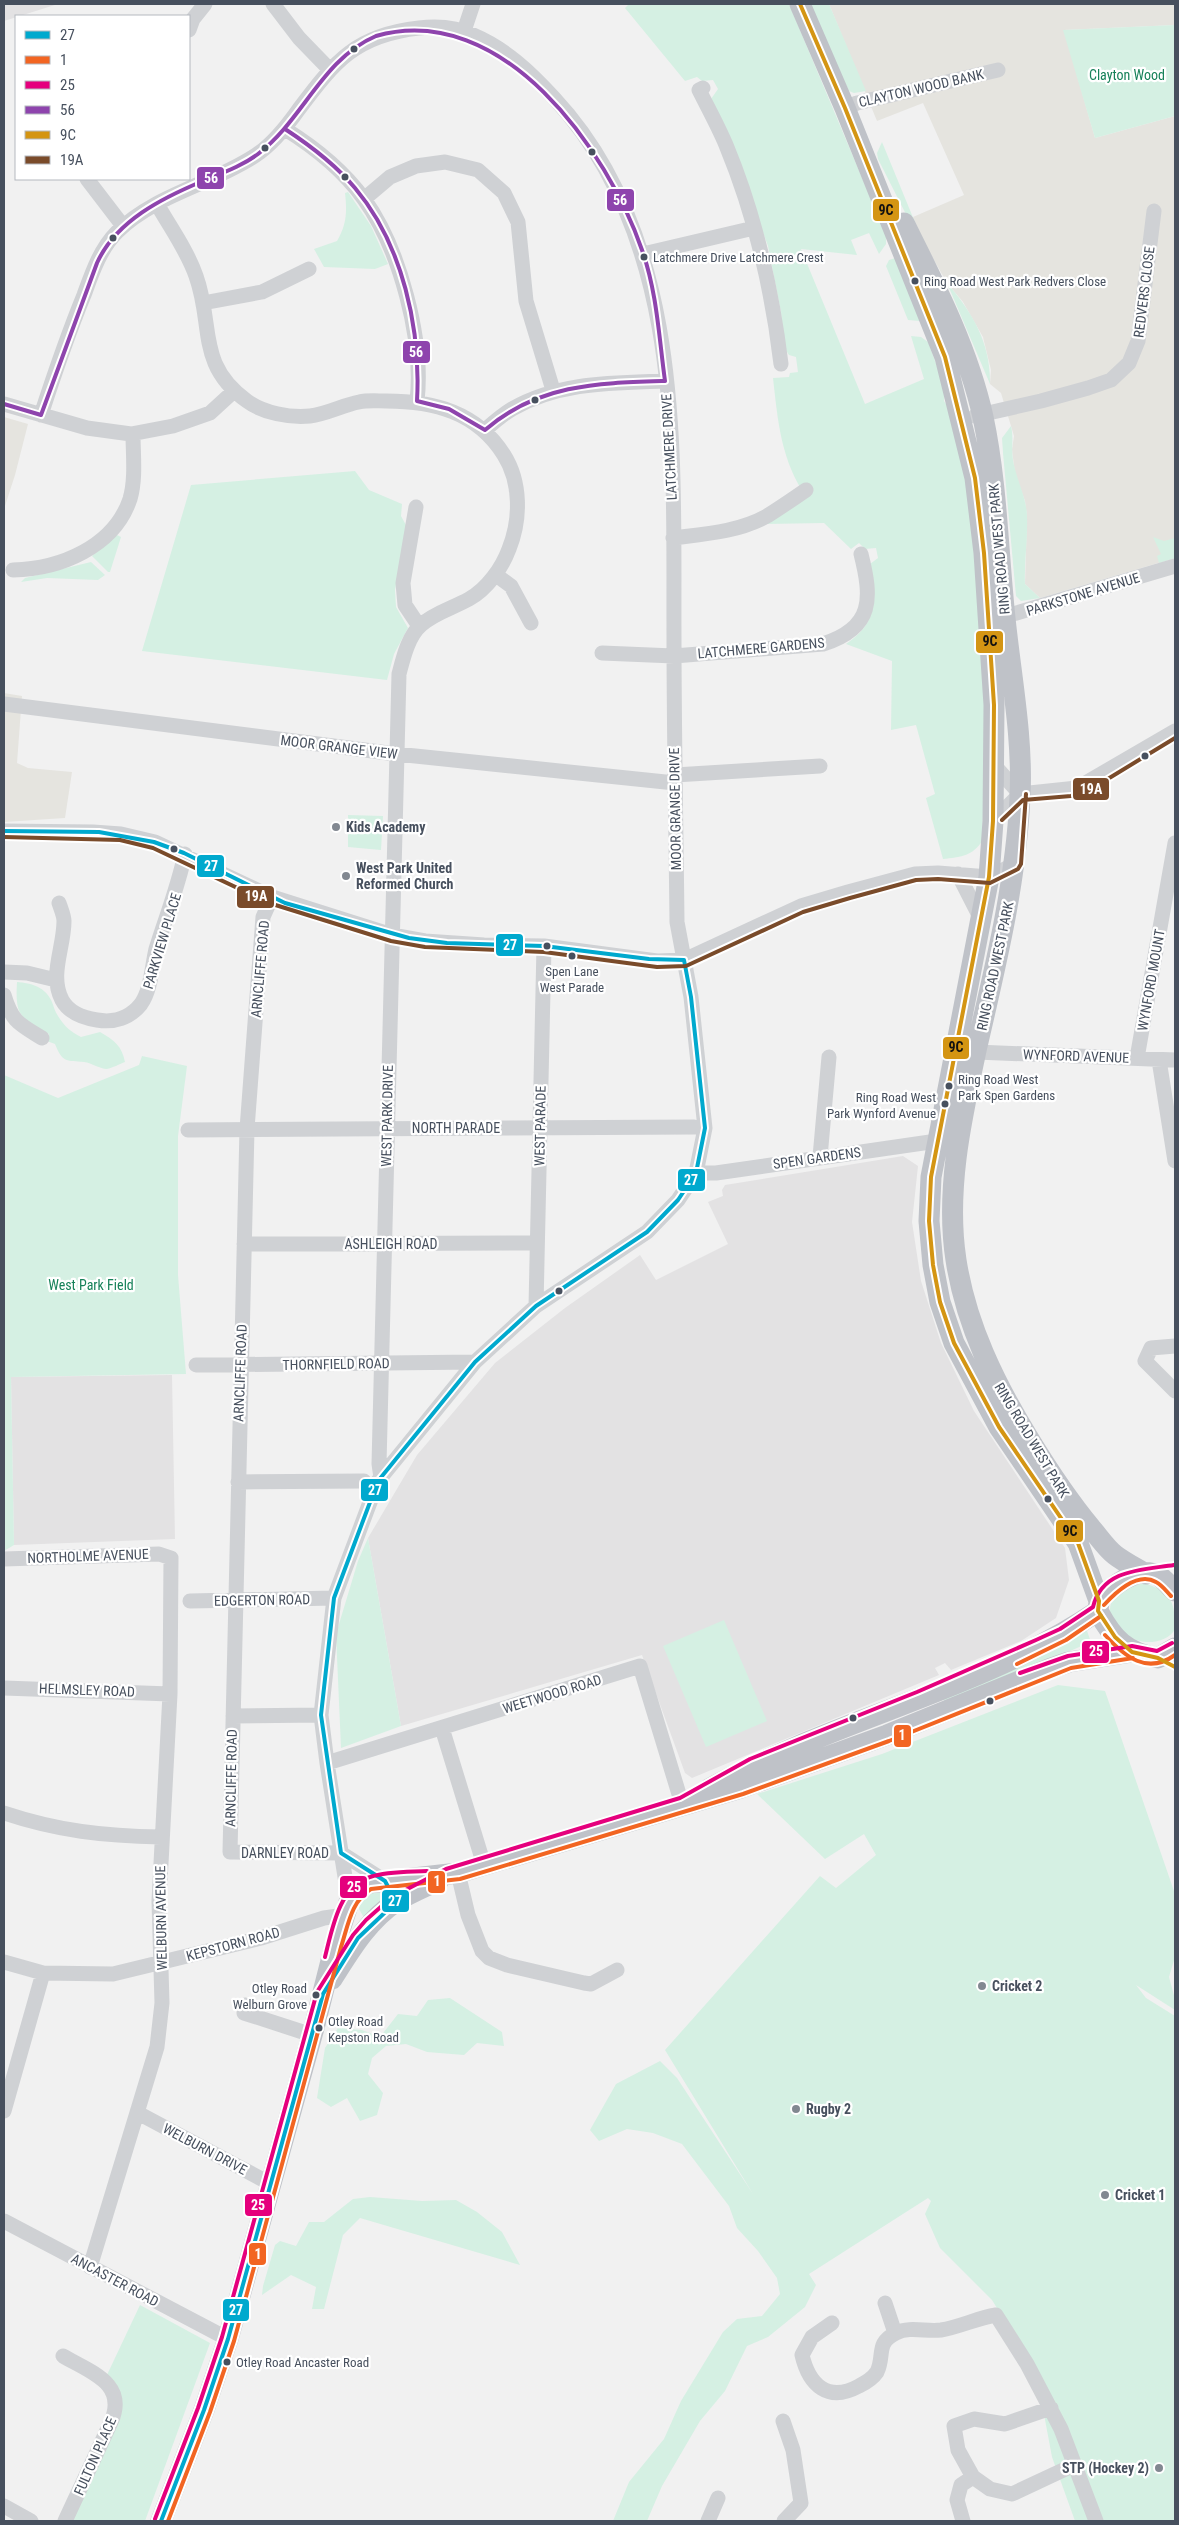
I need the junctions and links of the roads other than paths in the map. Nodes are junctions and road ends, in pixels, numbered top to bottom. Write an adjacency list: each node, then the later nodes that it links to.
1 (205, 4): 5 (street)
2 (273, 4): 7 (street)
3 (473, 4): 6 (street)
4 (800, 4): 10 (highway, RING ROAD WEST PARK)
5 (190, 27)
6 (464, 30): 7 (street, LATCHMERE DRIVE); 19 (street, LATCHMERE DRIVE)
7 (330, 70): 11 (street, LATCHMERE DRIVE)
8 (998, 70): 10 (street, CLAYTON WOOD BANK)
9 (703, 88): 18 (street)
10 (845, 108): 12 (highway, RING ROAD WEST PARK)
11 (285, 128): 14 (street); 15 (street, LATCHMERE DRIVE)
12 (860, 144): 29 (highway, RING ROAD WEST PARK); 30 (highway, RING ROAD WEST PARK)
13 (87, 180): 17 (street)
14 (364, 199): 24 (street); 26 (street)
15 (157, 204): 17 (street, LATCHMERE DRIVE); 21 (street)
16 (1154, 211): 29 (street, REDVERS CLOSE)
17 (124, 226): 28 (street, LATCHMERE DRIVE)
18 (754, 228): 19 (street); 22 (street)
19 (643, 254): 23 (street, LATCHMERE DRIVE)
20 (309, 269): 21 (street)
21 (203, 303): 25 (street)
22 (781, 364)
23 (665, 381): 24 (street); 35 (street, LATCHMERE DRIVE)
24 (553, 390): 31 (street)
25 (234, 391): 26 (street); 32 (street)
26 (416, 401): 31 (street)
27 (4, 404): 28 (street)
28 (41, 415): 32 (street)
29 (983, 415): 30 (street, REDVERS CLOSE); 40 (highway, RING ROAD WEST PARK)
30 (962, 418): 40 (highway, RING ROAD WEST PARK)
31 (484, 430): 39 (street)
32 (133, 434): 38 (street)
33 (806, 490): 35 (street)
34 (416, 507): 42 (street)
35 (673, 538): 44 (street, LATCHMERE DRIVE)
36 (861, 554): 44 (street, LATCHMERE GARDENS)
37 (1175, 566): 40 (street, PARKSTONE AVENUE)
38 (13, 570)
39 (496, 575): 41 (street); 42 (street)
40 (997, 618): 48 (highway, RING ROAD WEST PARK); 51 (highway, RING ROAD WEST PARK)
41 (531, 623)
42 (419, 626): 47 (street, WEST PARK DRIVE)
43 (602, 653): 44 (street, LATCHMERE GARDENS)
44 (674, 656): 50 (street, MOOR GRANGE DRIVE)
45 (4, 704): 47 (street, MOOR GRANGE VIEW)
46 (1175, 731): 51 (street)
47 (396, 754): 50 (street, MOOR GRANGE VIEW); 64 (street, WEST PARK DRIVE)
48 (994, 765): 51 (street); 52 (highway, RING ROAD WEST PARK)
49 (820, 766): 50 (street, MOOR GRANGE VIEW)
50 (675, 779): 66 (street, MOOR GRANGE DRIVE)
51 (1020, 794): 52 (street); 56 (highway, RING ROAD WEST PARK)
52 (993, 821): 58 (highway, RING ROAD WEST PARK)
53 (4, 832): 55 (street)
54 (1175, 843): 59 (street, WYNFORD MOUNT)
55 (185, 854): 60 (street); 68 (street, PARKVIEW PLACE)
56 (1015, 864): 58 (street); 62 (highway, RING ROAD WEST PARK)
57 (958, 874): 58 (street); 63 (street); 66 (street)
58 (989, 877): 62 (street); 63 (highway, RING ROAD WEST PARK)
59 (1171, 889): 73 (street, WYNFORD MOUNT)
60 (272, 897): 64 (street); 80 (street, ARNCLIFFE ROAD)
61 (59, 903): 68 (street, PARKVIEW PLACE)
62 (1009, 903): 71 (highway, RING ROAD WEST PARK)
63 (981, 919): 81 (highway, RING ROAD WEST PARK)
64 (392, 935): 65 (street); 78 (street, WEST PARK DRIVE)
65 (544, 946): 66 (street); 77 (street, WEST PARADE)
66 (684, 960): 84 (street, MOOR GRANGE DRIVE)
67 (4, 976): 68 (street)
68 (56, 980)
69 (4, 995): 70 (street)
70 (42, 1038)
71 (976, 1052): 73 (street, WYNFORD AVENUE); 100 (highway, RING ROAD WEST PARK)
72 (830, 1057): 82 (street)
73 (1137, 1058): 74 (street, WYNFORD AVENUE)
74 (1159, 1060): 75 (street, WYNFORD AVENUE); 83 (street)
75 (1175, 1060)
76 (694, 1127): 77 (street, NORTH PARADE)
77 (540, 1128): 78 (street, NORTH PARADE); 85 (street, WEST PARADE)
78 (387, 1129): 80 (street, NORTH PARADE); 87 (street, WEST PARK DRIVE)
79 (188, 1130): 80 (street, NORTH PARADE)
80 (247, 1130): 86 (street, ARNCLIFFE ROAD)
81 (938, 1142): 82 (street, SPEN GARDENS); 105 (highway, RING ROAD WEST PARK)
82 (820, 1158): 84 (street, SPEN GARDENS)
83 (1175, 1162)
84 (696, 1173): 88 (street)
85 (537, 1243): 87 (street, ASHLEIGH ROAD); 88 (street, WEST PARADE)
86 (244, 1244): 87 (street, ASHLEIGH ROAD); 92 (street, ARNCLIFFE ROAD)
87 (384, 1244): 91 (street, WEST PARK DRIVE)
88 (536, 1306): 90 (street)
89 (1175, 1346): 94 (street)
90 (475, 1362): 91 (street, THORNFIELD ROAD); 95 (street)
91 (381, 1363): 92 (street, THORNFIELD ROAD); 95 (street, WEST PARK DRIVE)
92 (241, 1364): 93 (street, THORNFIELD ROAD); 97 (street, ARNCLIFFE ROAD)
93 (196, 1365)
94 (1175, 1391)
95 (381, 1478): 102 (street)
96 (364, 1481): 97 (street)
97 (238, 1482): 104 (street, ARNCLIFFE ROAD)
98 (171, 1558): 99 (street, NORTHOLME AVENUE); 109 (street, WELBURN AVENUE)
99 (4, 1559)
100 (1160, 1573): 101 (highway, RING ROAD WEST PARK); 105 (highway)
101 (1175, 1591)
102 (334, 1598): 104 (street, EDGERTON ROAD); 110 (street)
103 (190, 1601): 104 (street, EDGERTON ROAD)
104 (234, 1601): 111 (street, ARNCLIFFE ROAD)
105 (1098, 1606): 106 (highway, RING ROAD WEST PARK); 114 (highway)
106 (1132, 1652): 107 (highway); 114 (highway)
107 (1170, 1658)
108 (4, 1688): 109 (street, HELMSLEY ROAD)
109 (170, 1694): 116 (street, WELBURN AVENUE)
110 (321, 1715): 111 (street); 113 (street)
111 (233, 1716): 117 (street, ARNCLIFFE ROAD)
112 (442, 1728): 113 (street, WEETWOOD ROAD); 114 (street, WEETWOOD ROAD); 119 (street)
113 (327, 1763): 118 (street)
114 (682, 1804): 119 (highway)
115 (4, 1813): 116 (street)
116 (161, 1836): 126 (street, WELBURN AVENUE)
117 (230, 1852): 118 (street, DARNLEY ROAD)
118 (341, 1853): 121 (street); 123 (street)
119 (484, 1865): 120 (highway)
120 (453, 1874): 121 (highway); 122 (highway); 127 (street)
121 (384, 1881): 122 (highway); 123 (highway)
122 (396, 1902): 124 (highway)
123 (347, 1909): 124 (highway); 126 (street, KEPSTORN ROAD); 129 (highway)
124 (370, 1925): 129 (highway)
125 (4, 1962): 128 (street, KEPSTORN ROAD)
126 (161, 1962): 128 (street, KEPSTORN ROAD); 133 (street, WELBURN AVENUE)
127 (617, 1970)
128 (43, 1972): 132 (street)
129 (323, 1994): 131 (highway)
130 (245, 2005): 131 (street)
131 (312, 2035): 134 (highway)
132 (4, 2111)
133 (138, 2114): 134 (street, WELBURN DRIVE); 136 (street, WELBURN AVENUE)
134 (271, 2184): 140 (highway)
135 (4, 2221): 136 (street, ANCASTER ROAD)
136 (90, 2267): 140 (street, ANCASTER ROAD)
137 (885, 2303): 139 (street)
138 (832, 2323): 139 (street)
139 (895, 2333): 142 (street)
140 (228, 2339): 150 (highway)
141 (63, 2356): 149 (street, FULTON PLACE)
142 (1051, 2408): 144 (street); 145 (street)
143 (783, 2421): 152 (street)
144 (1074, 2465): 145 (street); 154 (street)
145 (973, 2476): 153 (street)
146 (718, 2498): 151 (street)
147 (4, 2506): 148 (street)
148 (31, 2521)
149 (66, 2521)
150 (161, 2521)
151 (708, 2521)
152 (784, 2521)
153 (963, 2521)
154 (1096, 2521)

